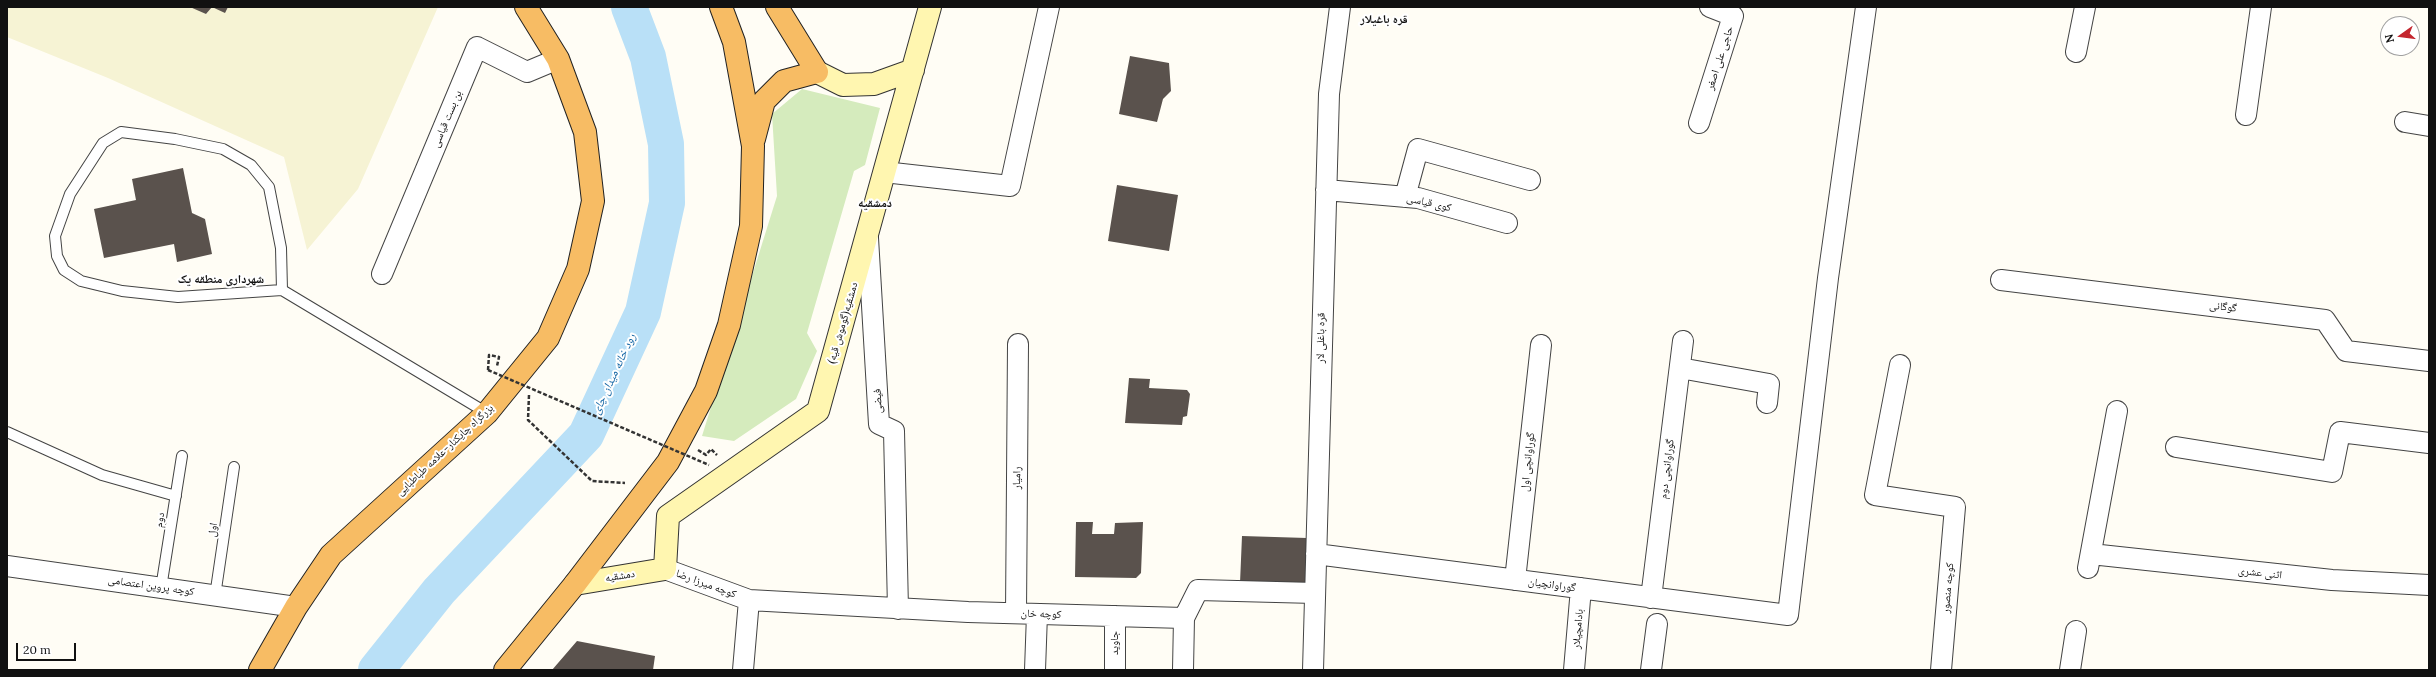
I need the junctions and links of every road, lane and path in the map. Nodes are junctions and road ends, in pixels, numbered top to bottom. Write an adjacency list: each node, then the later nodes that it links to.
1 (526, 7): 12 (highway, بزرگراه چایکنار-علامه طباطبایی)
2 (721, 7): 19 (highway)
3 (777, 7): 14 (highway)
4 (930, 7): 13 (main road, دمشقیه(گوموش قیه))
5 (1049, 7): 20 (street)
6 (1340, 7): 22 (street, قره باغلی لار)
7 (1710, 7): 17 (street, حاجی علی اصغر)
8 (1866, 7): 58 (street, گوراوانچیان)
9 (2085, 7): 11 (street)
10 (2261, 7): 15 (street)
11 (2076, 52)
12 (558, 59): 26 (street, بن بست قیاسی); 38 (highway, بزرگراه چایکنار-علامه طباطبایی)
13 (913, 70): 14 (main road); 20 (main road, دمشقیه(گوموش قیه))
14 (816, 72): 19 (highway)
15 (2246, 115)
16 (2406, 122): 18 (street)
17 (1699, 123)
18 (2429, 126)
19 (753, 146): 52 (highway)
20 (884, 172): 25 (main road, دمشقیه(گوموش قیه))
21 (1530, 180): 23 (street)
22 (1326, 190): 23 (street, کوی قیاسی); 48 (street, قره باغلی لار)
23 (1405, 197): 24 (street, کوی قیاسی)
24 (1507, 223)
25 (868, 232): 50 (main road, دمشقیه(گوموش قیه)); 61 (street, فیضی)
26 (382, 274)
27 (2001, 280): 32 (street, گوگانی)
28 (282, 290): 28 (lane); 38 (lane)
29 (1683, 340): 35 (street, گوراوانچی دوم)
30 (1018, 344): 62 (street, رامیار)
31 (1541, 345): 51 (street, گوراوانچی اول)
32 (2429, 361)
33 (1900, 365): 77 (street, کوچه منصور)
34 (497, 367): 43 (path, bridge)
35 (1680, 368): 36 (street); 58 (street, گوراوانچی دوم)
36 (1767, 403)
37 (2117, 411): 53 (street, اثنی عشری)
38 (487, 413): 60 (highway, بزرگراه چایکنار-علامه طباطبایی)
39 (528, 420): 46 (path)
40 (7, 432): 47 (lane)
41 (2429, 443): 42 (street)
42 (2176, 447)
43 (706, 455)
44 (182, 456): 47 (lane, دوم)
45 (234, 467): 57 (lane, اول)
46 (592, 481)
47 (176, 496): 54 (lane, دوم)
48 (1316, 554): 51 (street, گوراوانچیان); 56 (street, قره باغلی لار)
49 (7, 566): 54 (street, کوچه پروین اعتصامی)
50 (665, 569): 52 (main road, دمشقیه); 59 (street, کوچه میرزا رضا)
51 (1515, 580): 55 (street, گوراوانچیان)
52 (575, 584): 69 (highway)
53 (2429, 585)
54 (161, 588): 57 (street, کوچه پروین اعتصامی)
55 (1581, 588): 58 (street, گوراوانچیان); 75 (street, بادامچیلار)
56 (1315, 593): 65 (street); 74 (street, قره باغلی لار)
57 (215, 596): 60 (street, کوچه پروین اعتصامی)
58 (1651, 598)
59 (749, 600): 61 (street, کوچه خان); 70 (street, کوچه میرزا رضا)
60 (296, 607): 68 (highway, بزرگراه چایکنار-علامه طباطبایی)
61 (898, 609): 62 (street, کوچه خان)
62 (1016, 613): 63 (street, کوچه خان)
63 (1037, 614): 64 (street, کوچه خان); 71 (street)
64 (1115, 616): 65 (street, کوچه خان); 72 (street, جاوید)
65 (1184, 618): 73 (street)
66 (1656, 624): 76 (street)
67 (2076, 632): 78 (street)
68 (260, 670)
69 (505, 670)
70 (743, 670)
71 (1035, 670)
72 (1115, 670)
73 (1183, 670)
74 (1313, 670)
75 (1574, 670)
76 (1652, 670)
77 (1941, 670)
78 (2070, 670)

